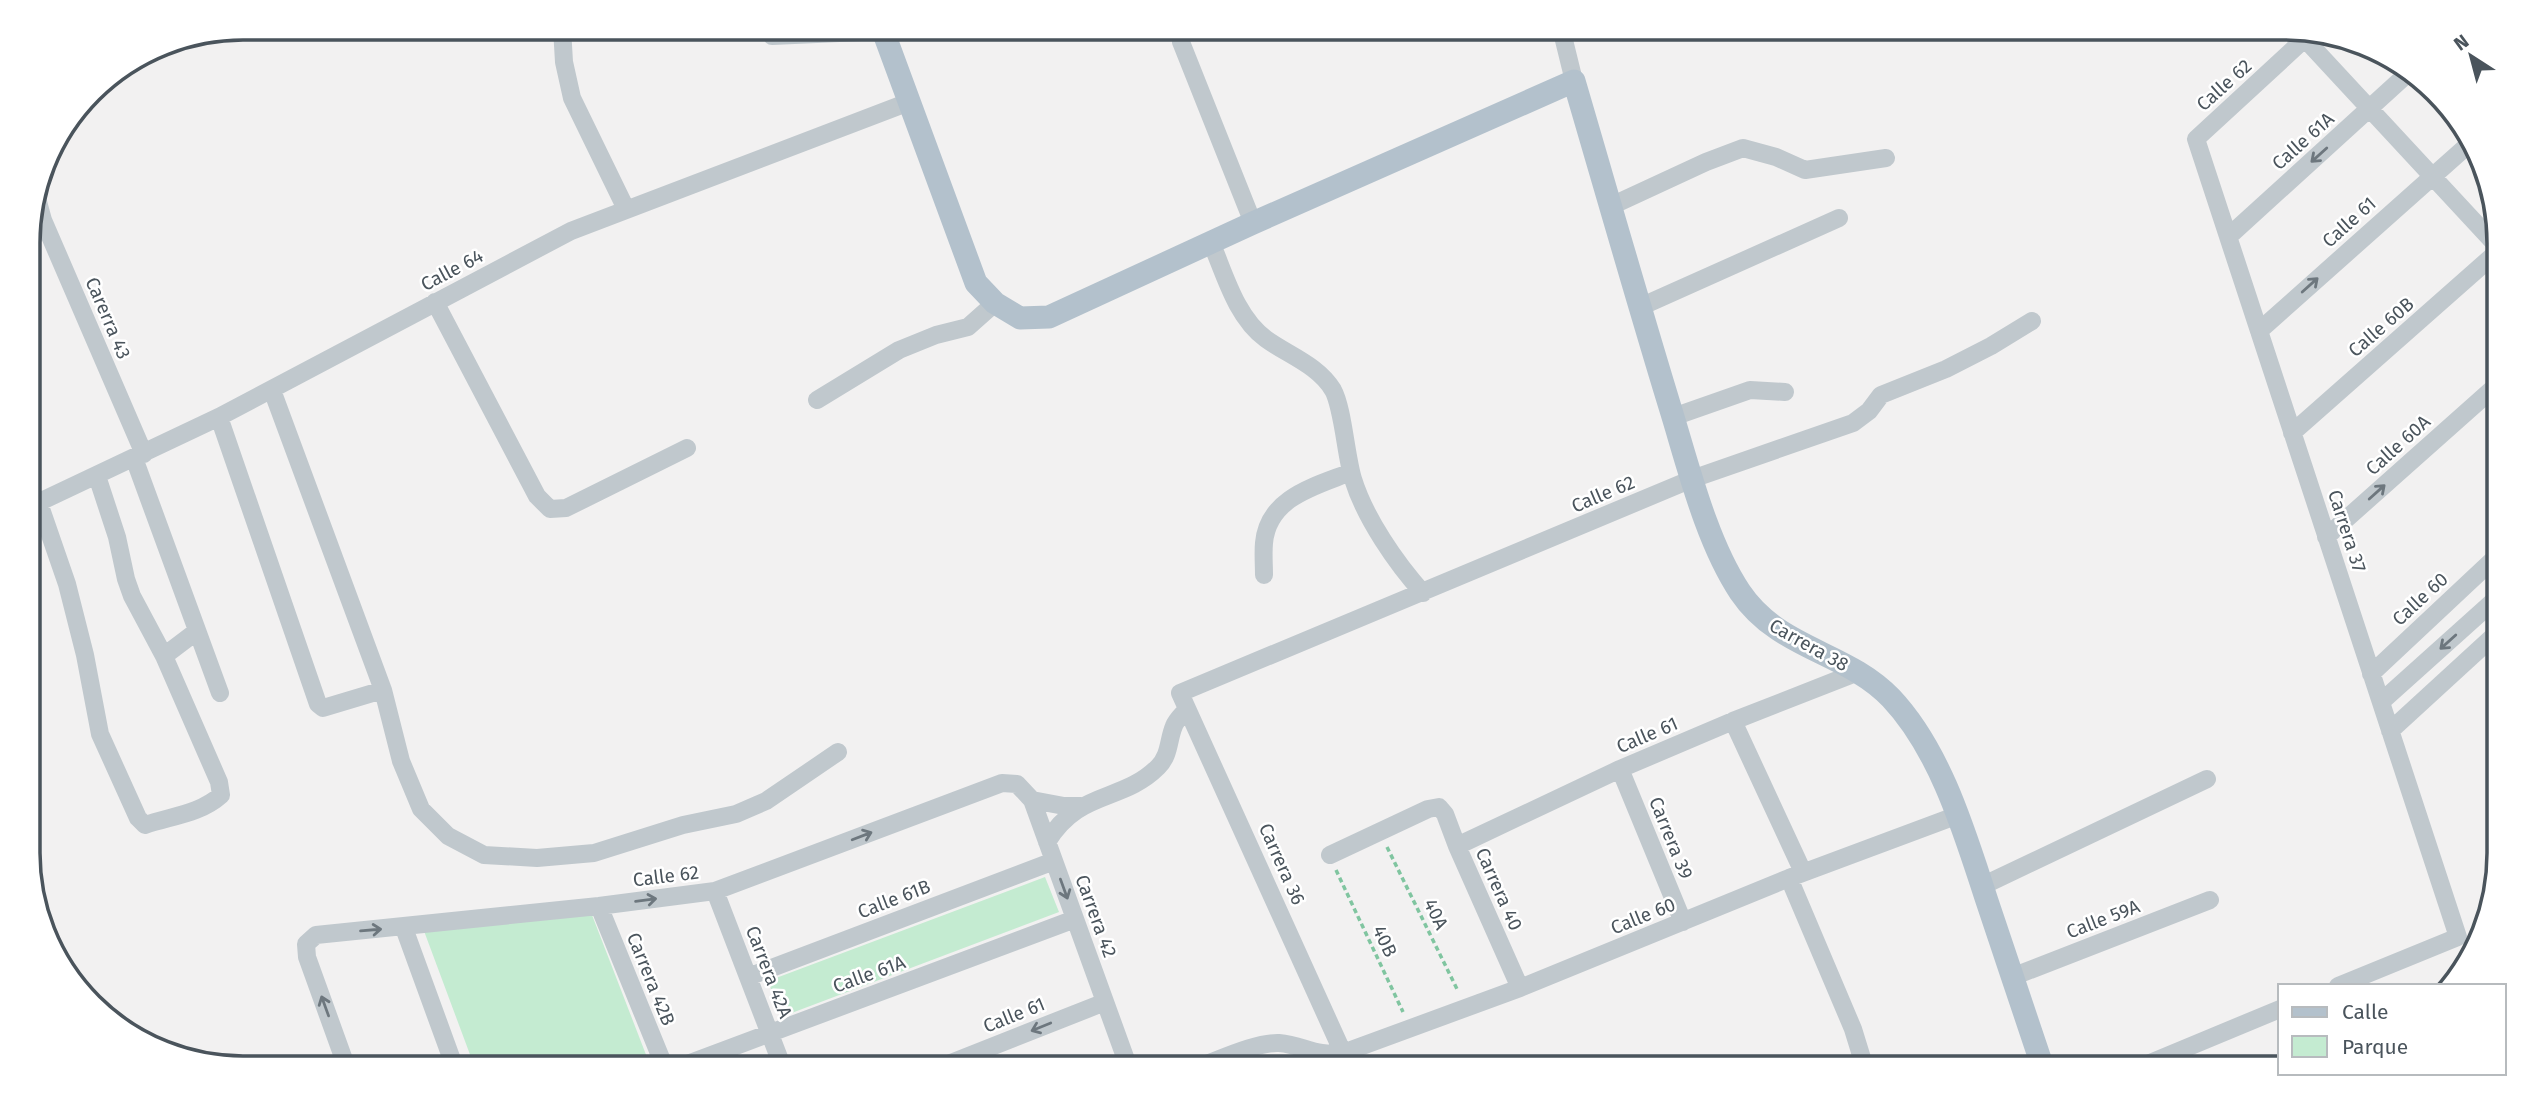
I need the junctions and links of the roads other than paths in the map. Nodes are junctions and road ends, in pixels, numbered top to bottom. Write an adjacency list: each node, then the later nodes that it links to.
1 (563, 40): 16 (street)
2 (887, 40): 9 (main road)
3 (1564, 40): 8 (street)
4 (2302, 41): 11 (street, Calle 62)
5 (1181, 42): 19 (street)
6 (2314, 43): 10 (street)
7 (2402, 79): 10 (street, Calle 61A)
8 (1574, 81): 15 (main road, Carrera 38); 19 (main road)
9 (909, 102): 16 (street, Calle 64); 25 (main road)
10 (2370, 109): 14 (street); 21 (street, Calle 61A, one-way to 21)
11 (2196, 139): 21 (street, Carrera 37)
12 (2463, 149): 14 (street, Calle 61)
13 (1886, 158): 15 (street)
14 (2432, 176): 20 (street); 28 (street, Calle 61, one-way to 14)
15 (1611, 206): 26 (main road, Carrera 38)
16 (626, 209): 24 (street, Calle 64)
17 (42, 218): 37 (street, Carerra 43)
18 (1839, 218): 26 (street)
19 (1253, 223): 22 (main road)
20 (2486, 235)
21 (2228, 237): 28 (street, Carrera 37)
22 (1212, 242): 25 (main road); 38 (street)
23 (2487, 261): 35 (street, Calle 60B)
24 (435, 302): 29 (street, Calle 64); 36 (street)
25 (995, 303): 32 (street)
26 (1640, 307): 34 (main road, Carrera 38)
27 (2032, 321): 40 (street, Calle 62)
28 (2259, 331): 35 (street, Carrera 37)
29 (272, 390): 33 (street, Calle 64); 53 (street)
30 (1785, 392): 34 (street)
31 (2487, 394): 43 (street, Calle 60A, one-way to 31)
32 (817, 400)
33 (219, 417): 37 (street, Calle 64); 53 (street)
34 (1674, 417): 40 (main road, Carrera 38)
35 (2292, 433): 43 (street, Carrera 37)
36 (687, 448)
37 (139, 456): 39 (street, Calle 64); 48 (street, Carerra 43)
38 (1351, 472): 45 (street); 46 (street)
39 (97, 476): 41 (street, Calle 64); 50 (street)
40 (1692, 478): 46 (street, Calle 62); 51 (main road, Carrera 38)
41 (41, 502)
42 (41, 521): 50 (street)
43 (2326, 537): 52 (street, Carrera 37)
44 (2487, 565): 52 (street, Calle 60)
45 (1264, 575)
46 (1423, 593): 55 (street, Calle 62)
47 (2487, 607): 56 (street, one-way to 56)
48 (197, 631): 50 (street); 54 (street, Carerra 43)
49 (2487, 642): 58 (street)
50 (164, 656)
51 (1858, 672): 57 (street, Calle 61); 65 (main road, Carrera 38)
52 (2371, 674): 56 (street, Carrera 37)
53 (383, 690): 59 (street)
54 (220, 693)
55 (1184, 701): 64 (street); 85 (street, Carrera 36)
56 (2381, 702): 58 (street, Carrera 37)
57 (1733, 721): 60 (street, Calle 61); 70 (street)
58 (2390, 731): 80 (street, Carrera 37)
59 (838, 752)
60 (1620, 769): 67 (street, Calle 61); 76 (street, Carrera 39)
61 (2207, 779): 71 (street)
62 (1017, 784): 63 (street, Carrera 42); 72 (street, Calle 62, one-way to 62)
63 (1032, 800): 64 (street); 66 (street, Carrera 42)
64 (1081, 806): 66 (street)
65 (1958, 814): 70 (street, Calle 60); 71 (main road, Carrera 38)
66 (1047, 842): 69 (street, Carrera 42)
67 (1457, 846): 68 (street, Carrera 40); 81 (street, Carrera 40)
68 (1332, 860)
69 (1054, 861): 75 (street, Carrera 42, one-way to 75); 78 (street, Calle 61B)
70 (1796, 875): 76 (street, Calle 60); 86 (street)
71 (1982, 886): 79 (main road, Carrera 38)
72 (715, 891): 74 (street, Calle 62, one-way to 72); 78 (street, Carrera 42A)
73 (2210, 900): 79 (street, Calle 59A)
74 (599, 906): 77 (street, Calle 62); 91 (street, Carrera 42B)
75 (1075, 919): 82 (street, Carrera 42); 84 (street, Calle 61A)
76 (1683, 922): 81 (street, Calle 60)
77 (404, 928): 89 (street, Calle 62, one-way to 77); 90 (street)
78 (748, 977): 84 (street, Carrera 42A)
79 (2012, 977): 87 (main road, Carrera 38)
80 (2343, 984)
81 (1520, 988): 85 (street, Calle 60)
82 (1105, 1002): 94 (street, Calle 61, one-way to 94); 95 (street, Carrera 42)
83 (2278, 1010): 88 (street)
84 (770, 1033): 92 (street, Calle 61A); 93 (street, Carrera 42A)
85 (1343, 1053): 96 (street)
86 (1861, 1055)
87 (2039, 1055)
88 (2169, 1055)
89 (343, 1056)
90 (451, 1056)
91 (660, 1056)
92 (709, 1056)
93 (778, 1056)
94 (969, 1056)
95 (1124, 1056)
96 (1233, 1056)

